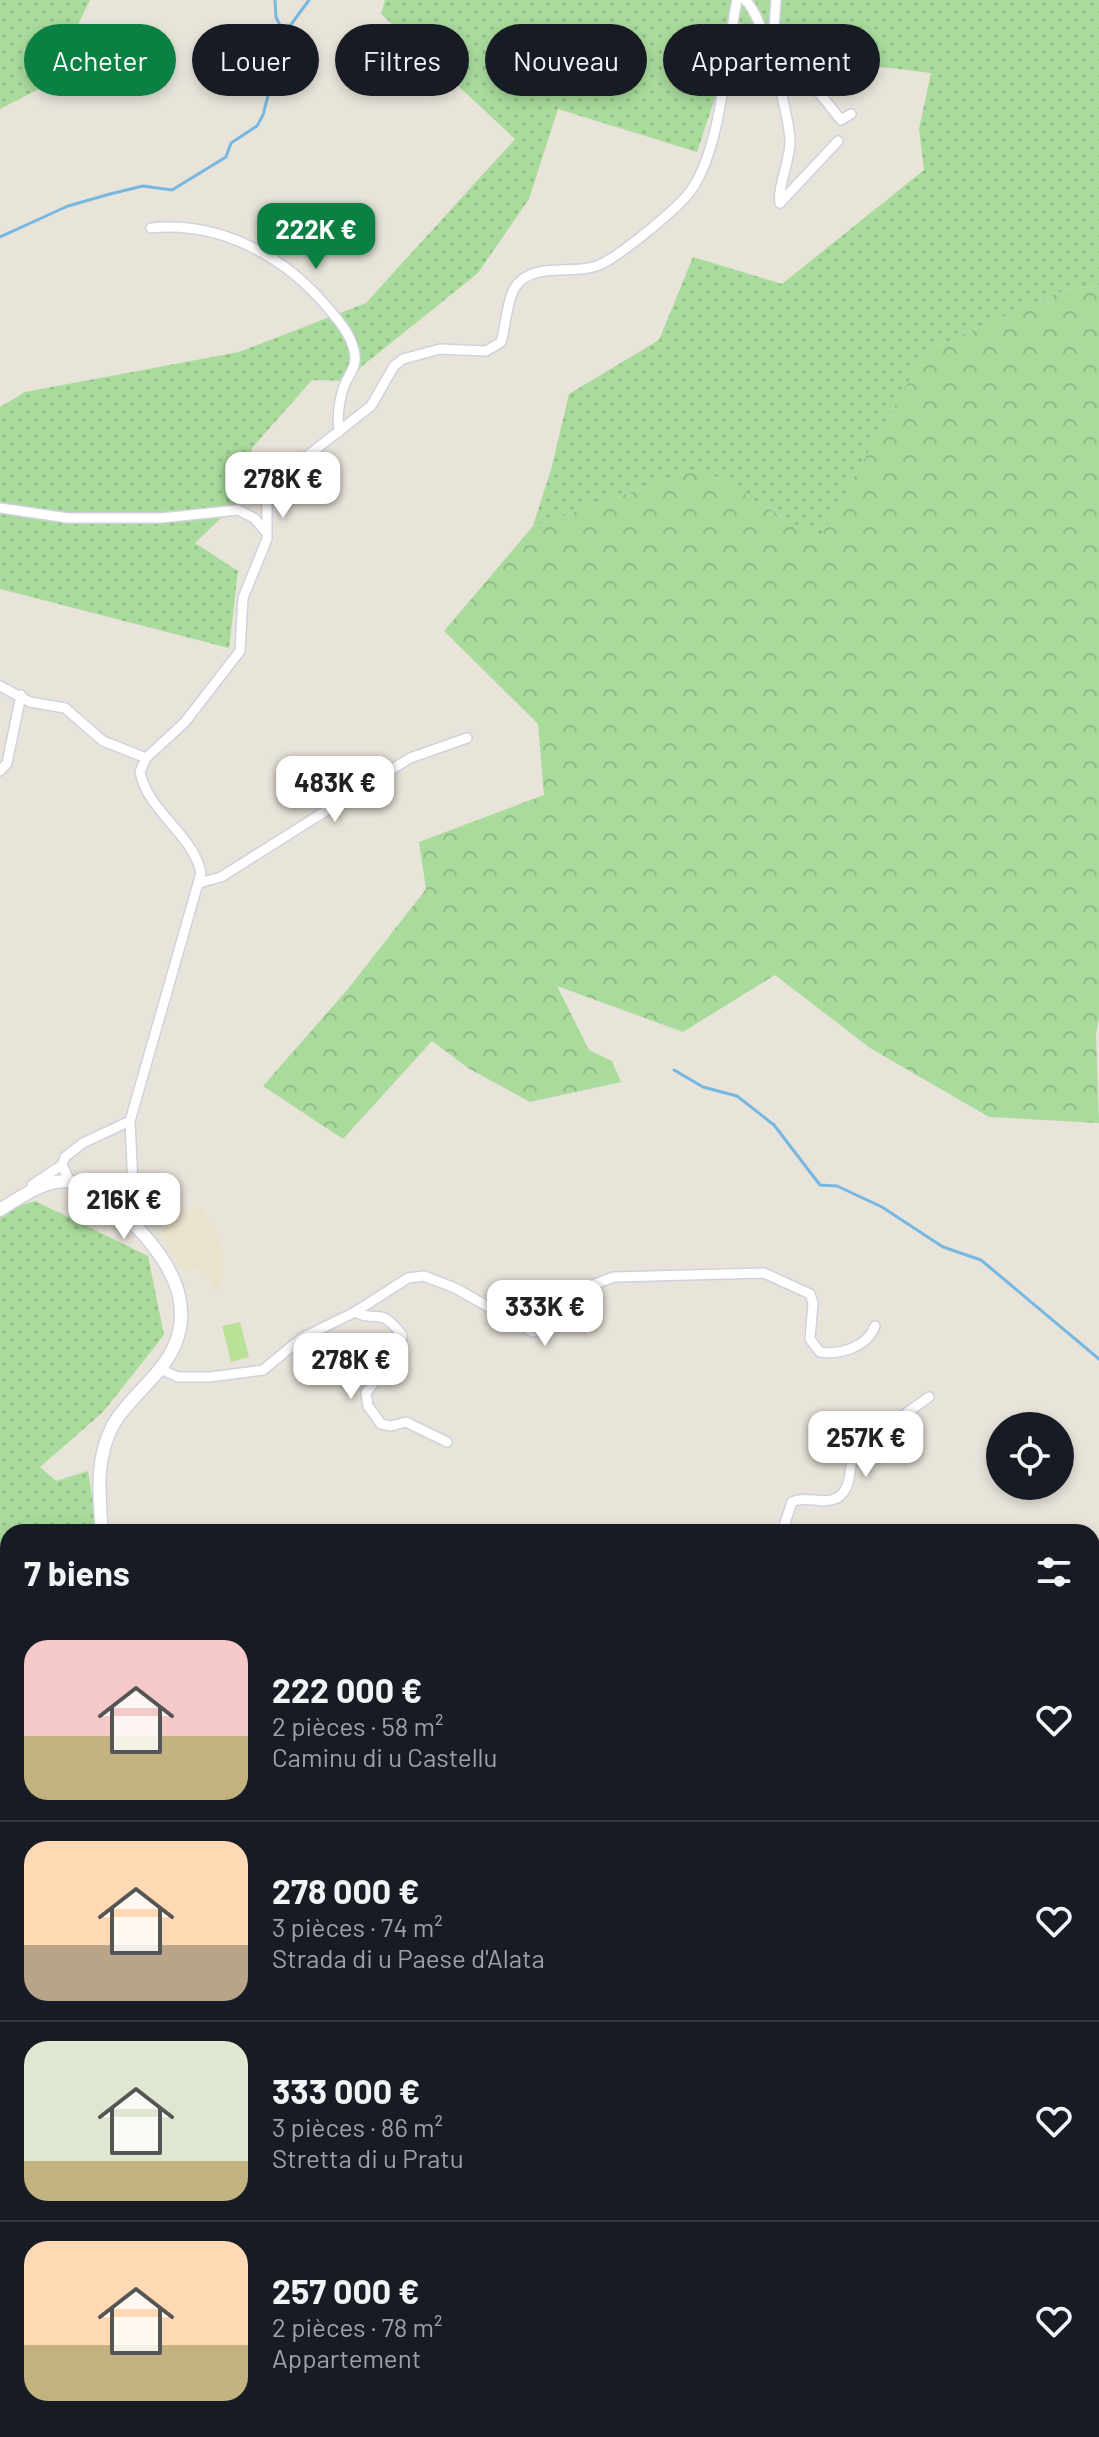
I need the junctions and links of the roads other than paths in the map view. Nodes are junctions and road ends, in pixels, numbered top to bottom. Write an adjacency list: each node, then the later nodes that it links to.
1 (737, 0): 7 (street)
2 (745, 0): 5 (street)
3 (776, 0): 4 (street)
4 (851, 114)
5 (838, 141)
6 (151, 228): 7 (street)
7 (339, 432): 9 (street)
8 (0, 508): 9 (street)
9 (267, 533): 13 (street)
10 (0, 686): 11 (street)
11 (21, 695): 13 (street); 14 (street)
12 (467, 738): 15 (street)
13 (146, 758): 15 (street)
14 (0, 771)
15 (199, 883): 16 (street)
16 (130, 1121): 17 (street); 21 (street)
17 (62, 1165): 18 (street); 19 (street)
18 (69, 1180): 19 (street); 21 (street)
19 (28, 1193): 20 (street)
20 (0, 1210)
21 (142, 1233): 24 (street)
22 (355, 1312): 23 (street); 24 (street); 26 (street)
23 (875, 1326)
24 (160, 1369): 27 (street)
25 (929, 1397): 28 (street)
26 (447, 1442)
27 (101, 1524)
28 (785, 1524)

